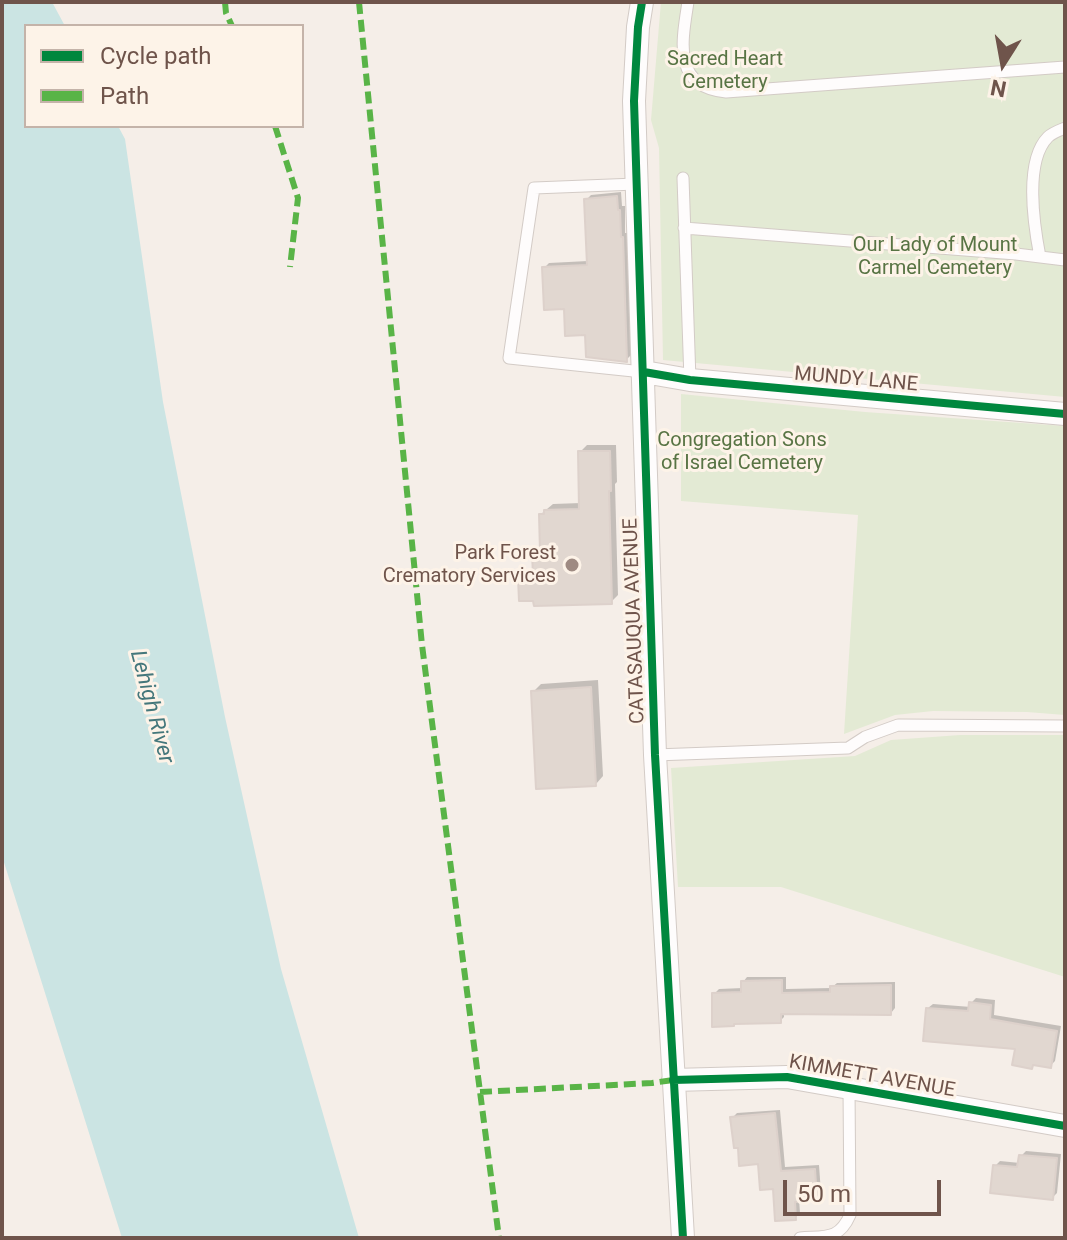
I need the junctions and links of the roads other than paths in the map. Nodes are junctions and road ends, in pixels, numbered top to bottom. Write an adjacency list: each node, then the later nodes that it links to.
1 (642, 2): 6 (street, CATASAUQUA AVENUE)
2 (688, 2): 3 (lane)
3 (1065, 67)
4 (1065, 128): 8 (lane)
5 (683, 178): 7 (lane)
6 (636, 184): 10 (street, CATASAUQUA AVENUE); 10 (lane)
7 (684, 228): 8 (lane); 11 (lane)
8 (1040, 257): 9 (lane)
9 (1065, 260)
10 (644, 372): 11 (street, MUNDY LANE); 14 (street, CATASAUQUA AVENUE)
11 (690, 380): 12 (street, MUNDY LANE)
12 (1065, 414)
13 (1065, 726): 14 (lane)
14 (655, 755): 15 (street, CATASAUQUA AVENUE)
15 (673, 1080): 16 (street, KIMMETT AVENUE); 18 (street, CATASAUQUA AVENUE)
16 (849, 1088): 17 (street, KIMMETT AVENUE); 19 (lane)
17 (1065, 1126)
18 (683, 1238)
19 (800, 1238)

